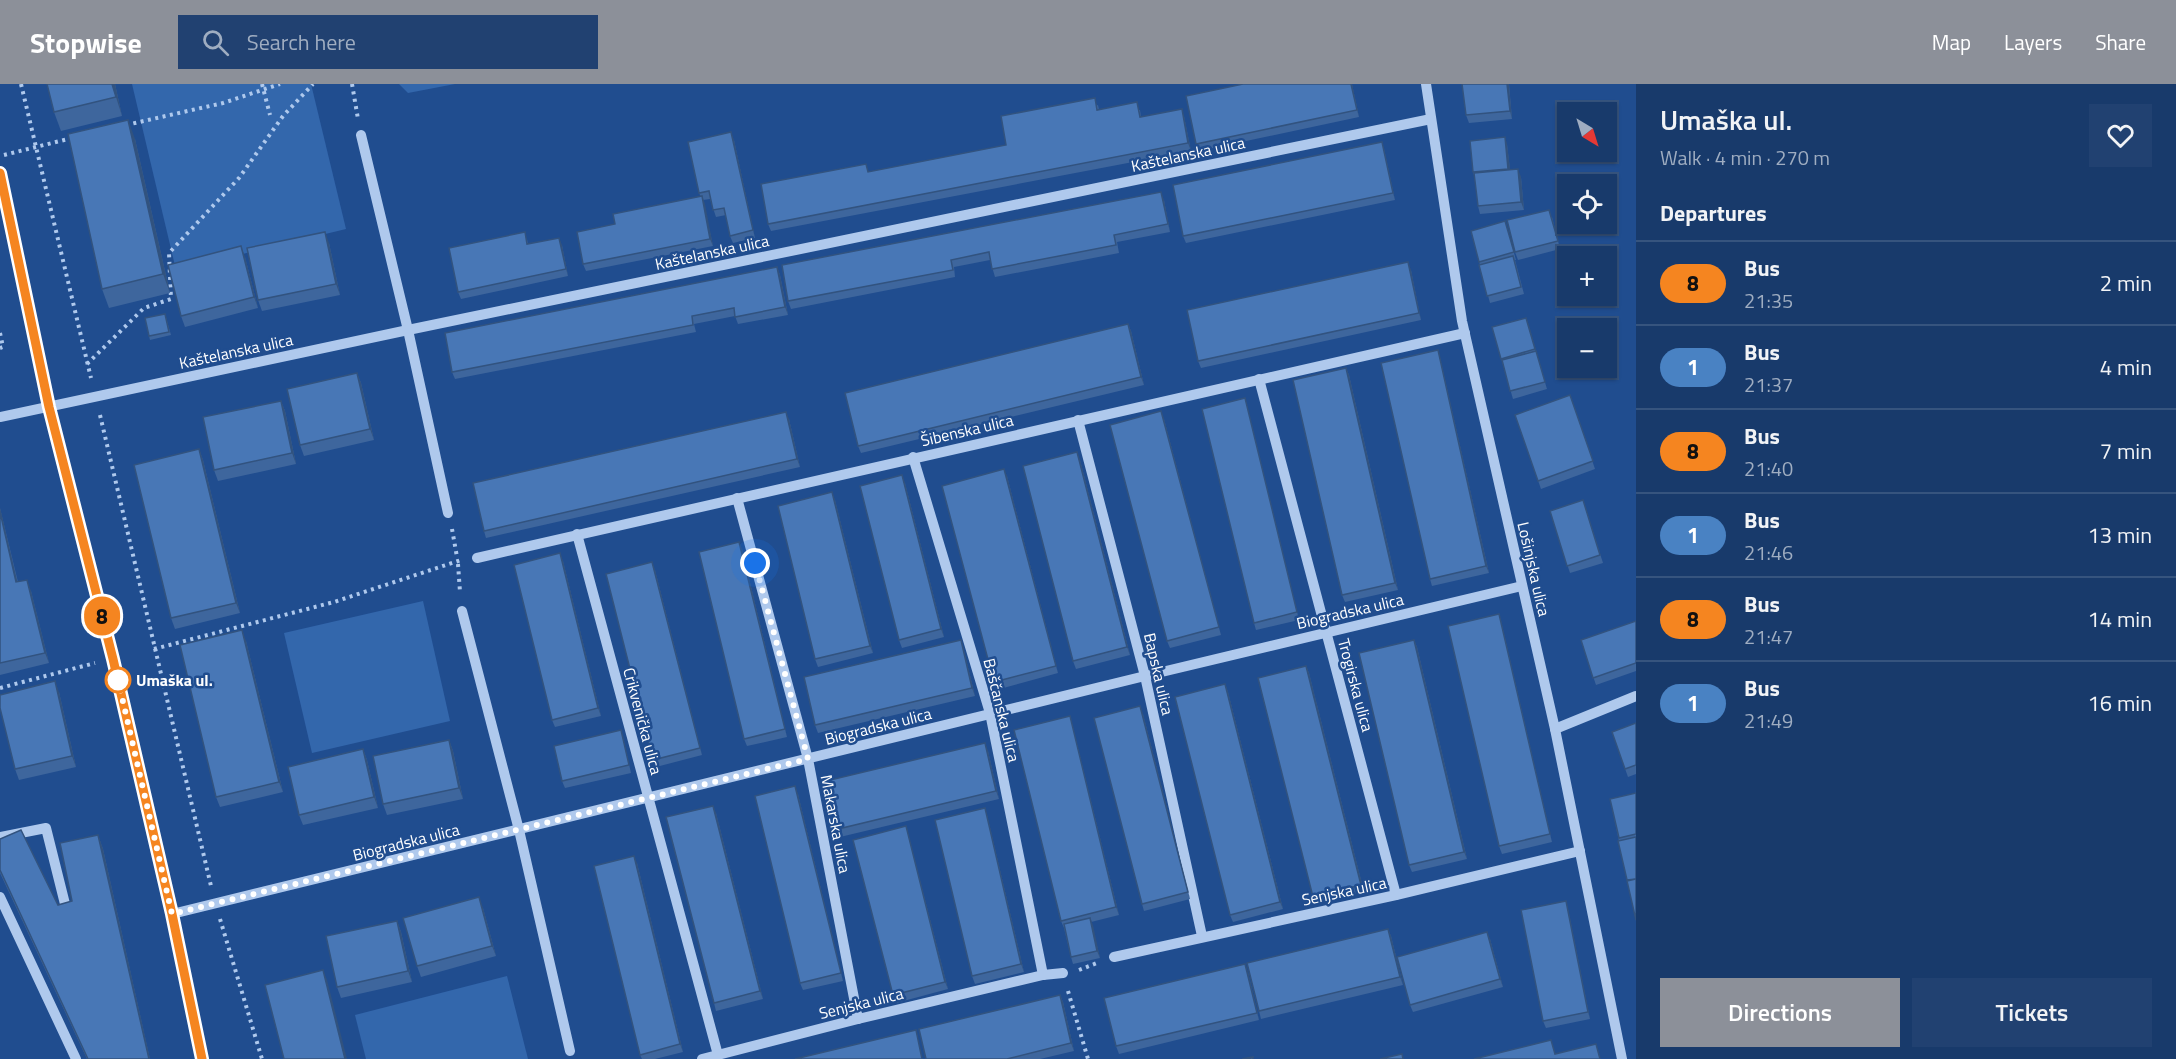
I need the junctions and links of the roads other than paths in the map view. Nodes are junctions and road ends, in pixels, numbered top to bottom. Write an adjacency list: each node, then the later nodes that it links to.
1 (1426, 84): 2 (street, Lošinjska ulica)
2 (1431, 118): 5 (street, Kaštelanska ulica); 6 (street, Lošinjska ulica)
3 (361, 135): 5 (street)
4 (0, 173): 8 (street)
5 (408, 330): 8 (street, Kaštelanska ulica); 13 (street)
6 (1464, 333): 7 (street, Šibenska ulica); 16 (street, Lošinjska ulica)
7 (1258, 379): 10 (street, Šibenska ulica); 18 (street, Trogirska ulica)
8 (49, 407): 9 (street, Kaštelanska ulica); 31 (street)
9 (0, 417)
10 (1078, 420): 11 (street, Šibenska ulica); 19 (street, Bapska ulica)
11 (914, 457): 12 (street, Šibenska ulica); 21 (street, Baščanska ulica)
12 (737, 498): 14 (street, Šibenska ulica); 23 (street, Makarska ulica)
13 (448, 513)
14 (578, 534): 15 (street, Šibenska ulica); 24 (street, Crikvenička ulica)
15 (477, 558)
16 (1522, 586): 18 (street, Biogradska ulica); 22 (street, Lošinjska ulica)
17 (462, 611): 25 (street)
18 (1326, 633): 19 (street, Biogradska ulica); 28 (street, Trogirska ulica)
19 (1145, 676): 21 (street, Biogradska ulica); 32 (street, Bapska ulica)
20 (1636, 696): 22 (street)
21 (990, 713): 23 (street, Biogradska ulica); 35 (street, Baščanska ulica)
22 (1555, 729): 27 (street, Lošinjska ulica)
23 (808, 759): 24 (street, Biogradska ulica); 36 (street, Makarska ulica)
24 (648, 798): 25 (street, Biogradska ulica); 38 (street, Crikvenička ulica)
25 (519, 830): 31 (street, Biogradska ulica); 37 (street)
26 (0, 837): 30 (street)
27 (1580, 851): 28 (street, Senjska ulica); 42 (street, Lošinjska ulica)
28 (1395, 895): 32 (street, Senjska ulica)
29 (0, 897): 39 (street)
30 (65, 904)
31 (172, 914): 40 (street)
32 (1202, 936): 33 (street, Senjska ulica)
33 (1114, 957)
34 (1063, 973): 35 (street, Senjska ulica)
35 (1043, 975): 36 (street, Senjska ulica)
36 (858, 1019): 38 (street, Senjska ulica)
37 (570, 1051)
38 (718, 1055): 41 (street, Senjska ulica)
39 (76, 1059)
40 (202, 1059)
41 (702, 1059)
42 (1622, 1059)

